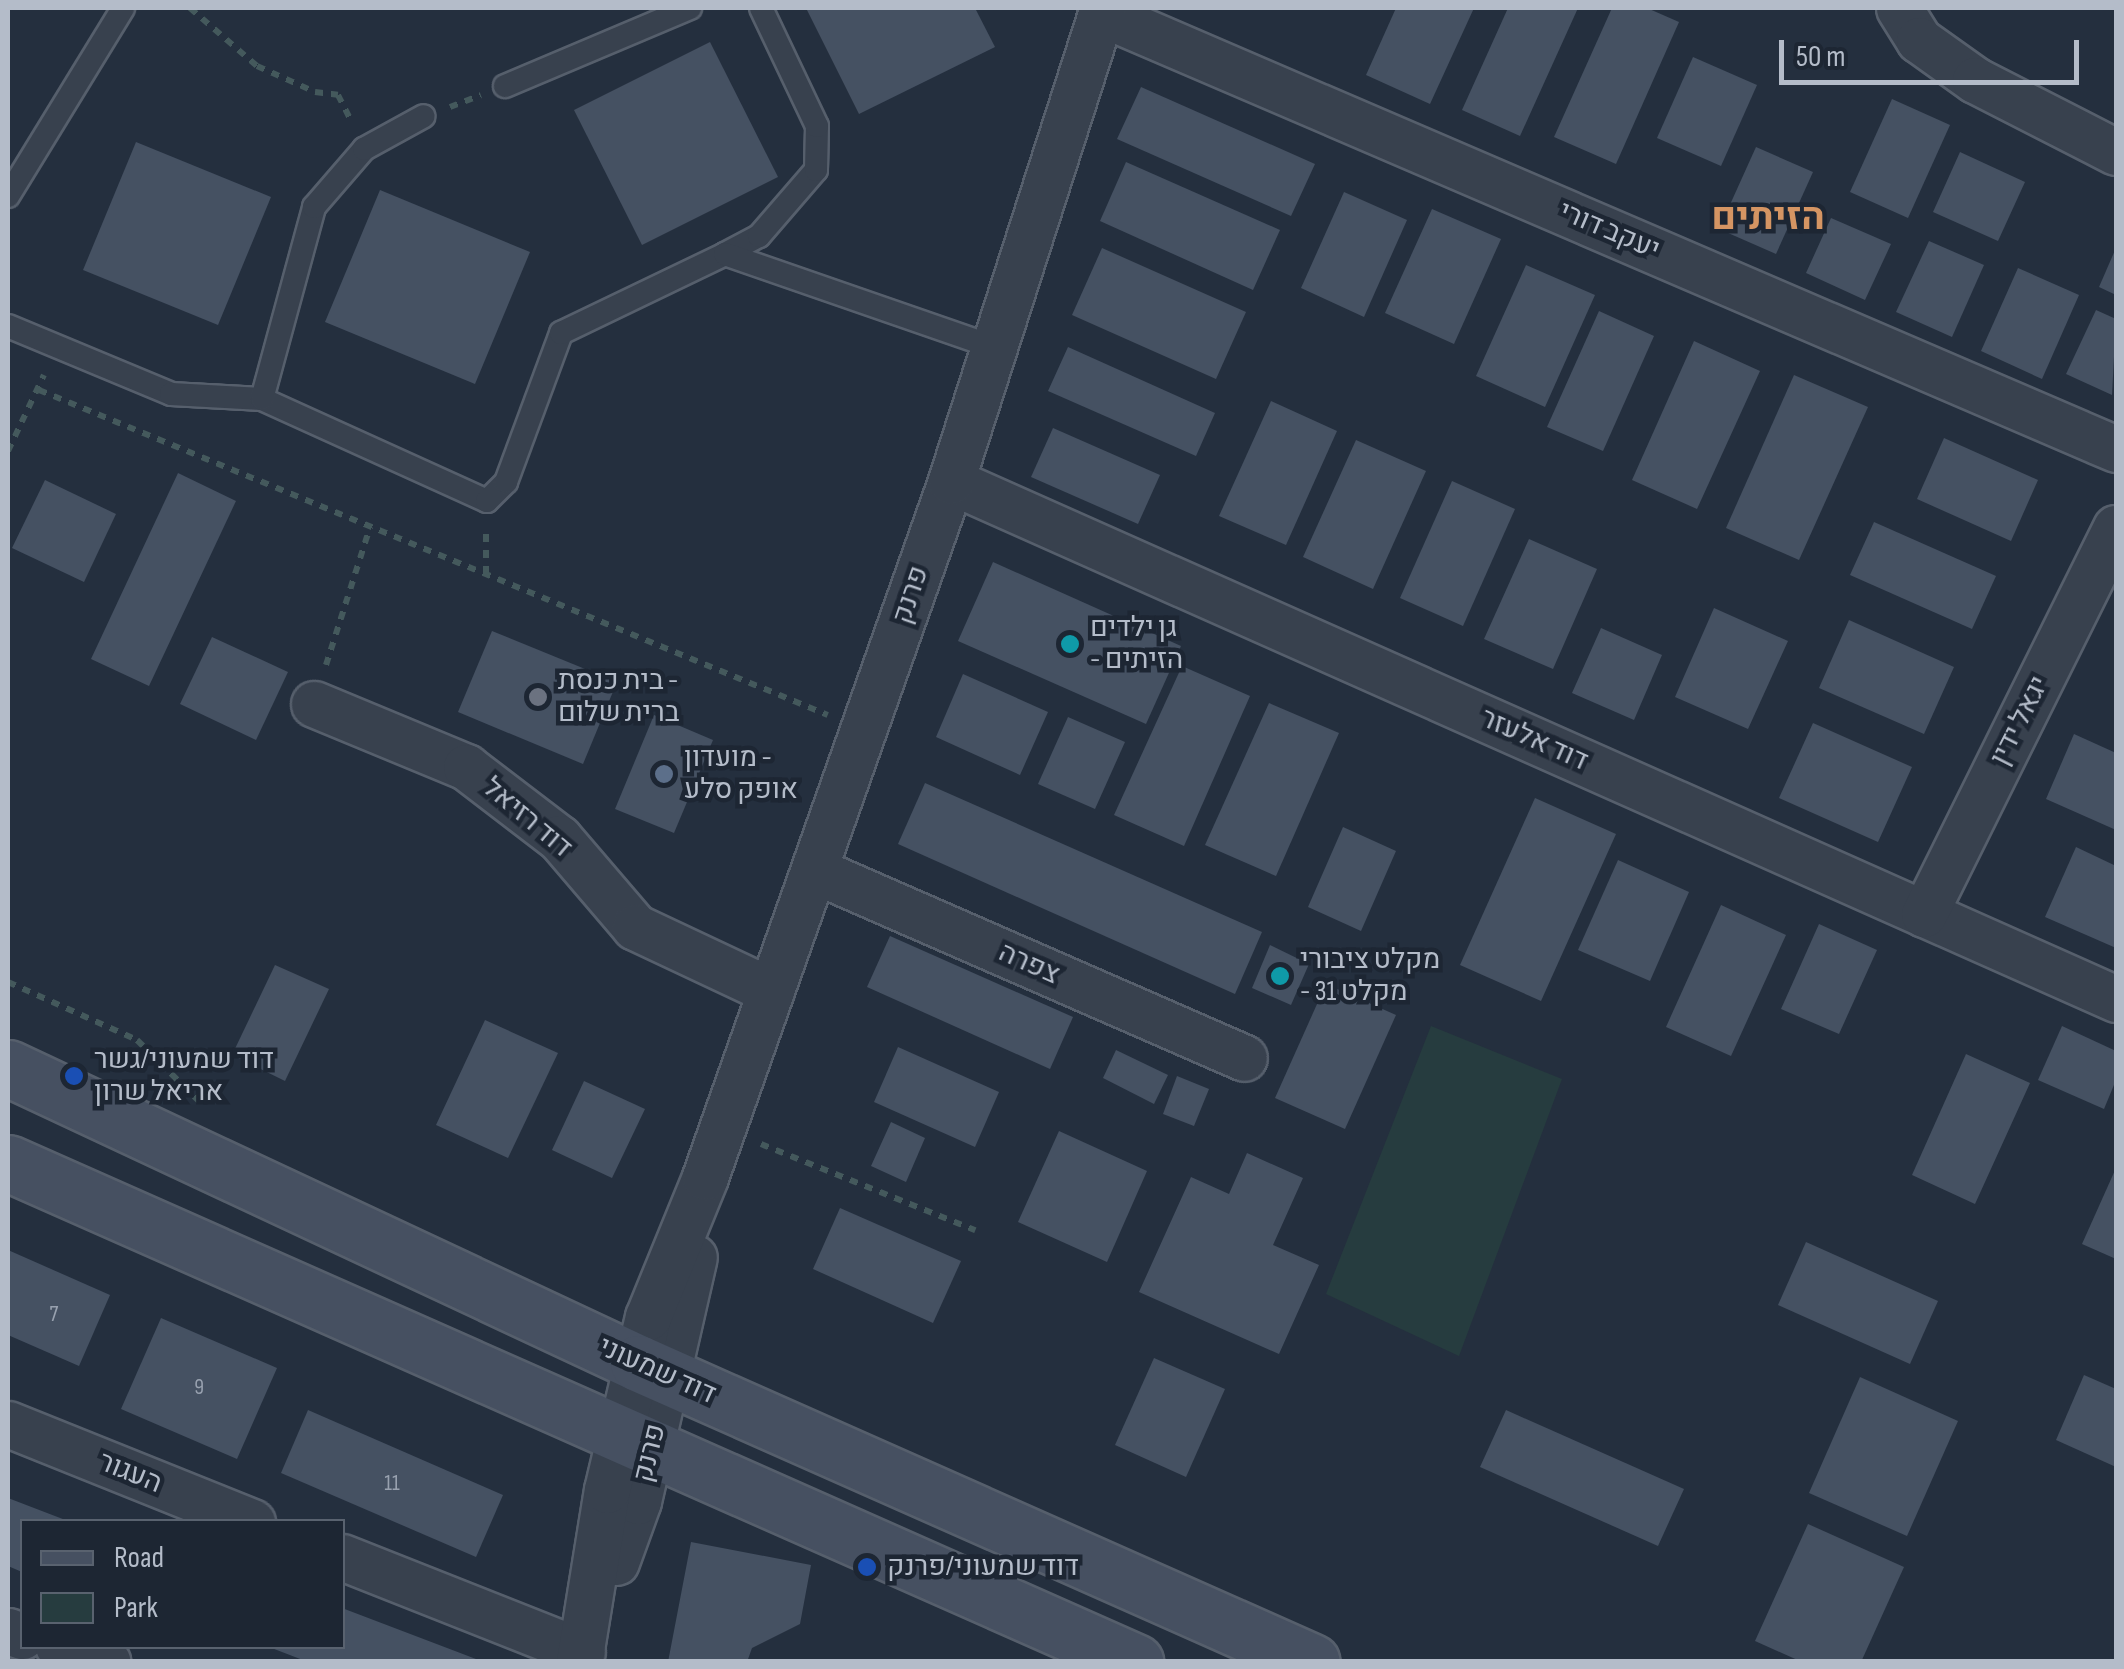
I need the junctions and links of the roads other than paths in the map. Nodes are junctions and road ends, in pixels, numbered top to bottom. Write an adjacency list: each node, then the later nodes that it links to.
1 (122, 8): 9 (lane)
2 (690, 8): 6 (lane)
3 (761, 8): 10 (lane)
4 (1899, 8): 8 (street)
5 (1102, 10): 12 (street, פרנק); 14 (street, יעקב דורי)
6 (506, 86)
7 (424, 116): 13 (lane)
8 (2116, 152)
9 (8, 196)
10 (724, 254): 12 (lane); 13 (lane)
11 (8, 326): 13 (lane)
12 (994, 347): 15 (street, פרנק)
13 (262, 399)
14 (2116, 448)
15 (951, 481): 18 (street, פרנק); 19 (street, דוד אלעזר)
16 (2116, 528): 19 (street, יגאל ידין)
17 (314, 704): 20 (street, דוד רזיאל)
18 (814, 870): 20 (street, פרנק); 22 (street, צפרה)
19 (1924, 914): 21 (street, דוד אלעזר)
20 (770, 990): 25 (street, פרנק)
21 (2116, 1000)
22 (1244, 1058)
23 (8, 1068): 25 (main road, דוד שמעוני)
24 (8, 1162): 27 (main road)
25 (653, 1370): 27 (street, פרנק); 34 (main road, דוד שמעוני)
26 (8, 1424): 28 (street, העגור)
27 (636, 1440): 31 (street, פרנק); 33 (main road)
28 (245, 1519)
29 (345, 1558): 31 (street)
30 (67, 1649): 32 (street)
31 (580, 1657)
32 (108, 1662)
33 (1136, 1662)
34 (1312, 1662)

